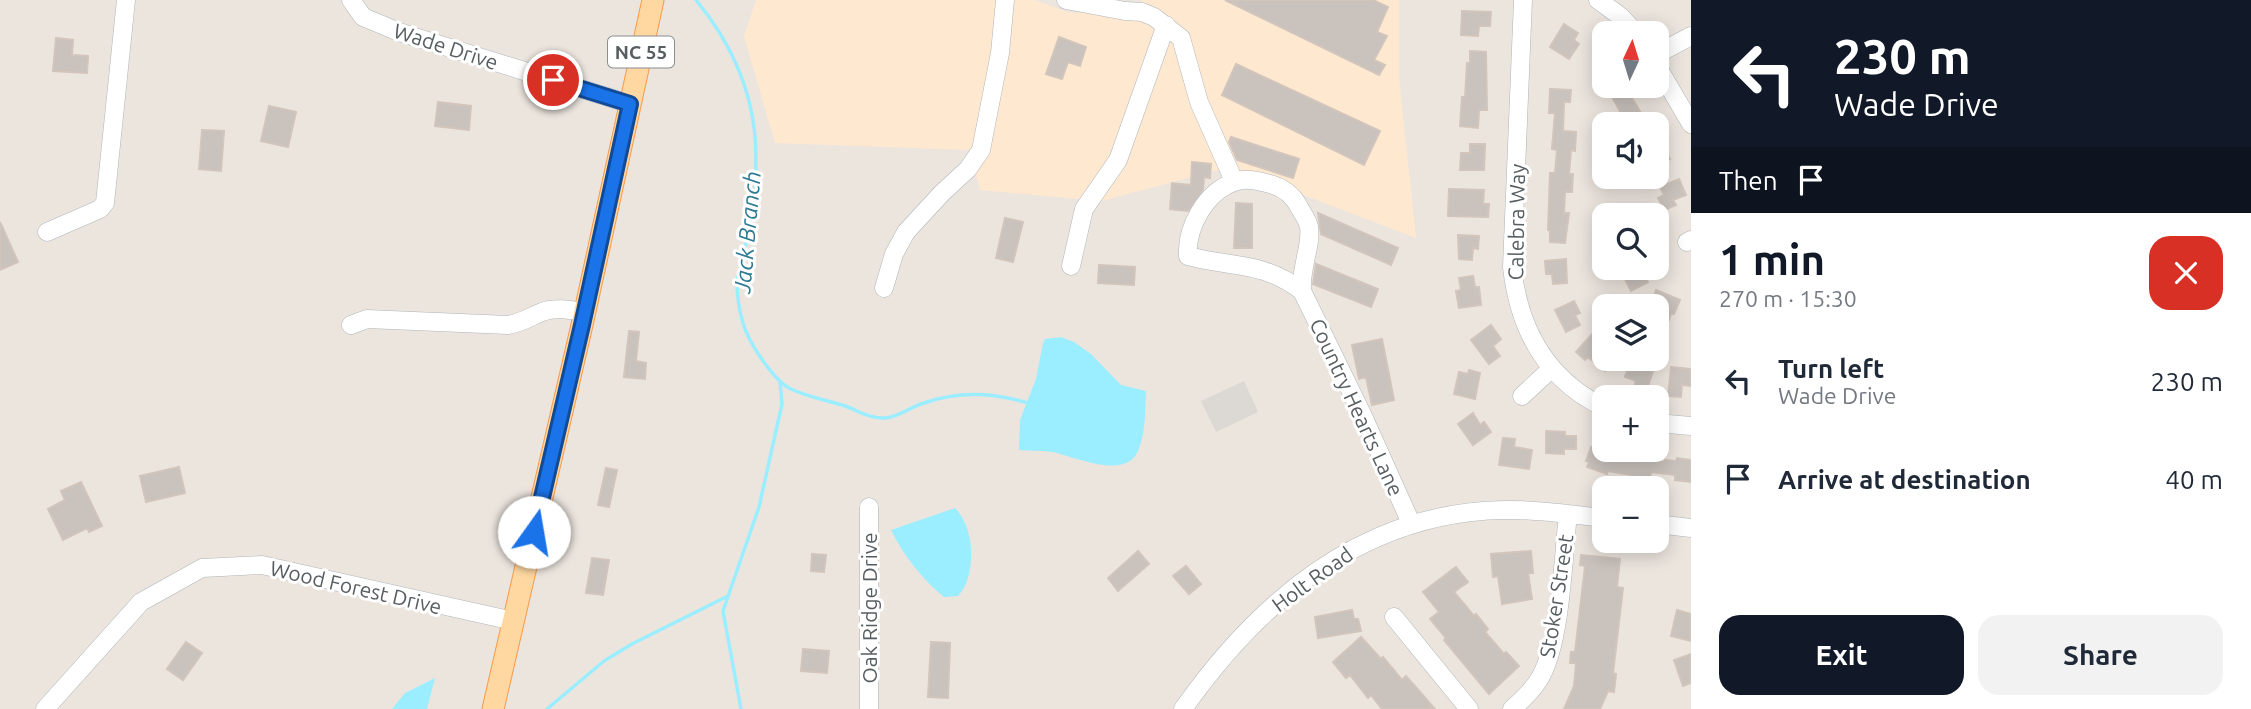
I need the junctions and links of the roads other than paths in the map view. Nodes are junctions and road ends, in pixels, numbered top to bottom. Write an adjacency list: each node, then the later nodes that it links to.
1 (125, 0): 17 (street)
2 (351, 0): 14 (street, Wade Drive)
3 (653, 0): 14 (main road, NC 55)
4 (1005, 0): 19 (street)
5 (1066, 0): 8 (street)
6 (1523, 0): 23 (street, Calebra Way)
7 (1598, 0): 9 (street)
8 (1146, 6): 10 (street)
9 (1625, 21)
10 (1166, 25): 16 (street); 18 (street)
11 (1691, 36): 12 (street)
12 (1670, 47)
13 (1670, 88): 15 (street)
14 (630, 104): 21 (main road, NC 55)
15 (1691, 124)
16 (1234, 181): 20 (street); 20 (street)
17 (47, 232)
18 (1071, 266)
19 (884, 288)
20 (1302, 291): 31 (street, Country Hearts Lane)
21 (584, 312): 22 (street); 35 (main road, NC 55)
22 (351, 325)
23 (1551, 369): 24 (street); 25 (street, Calebra Way)
24 (1522, 396)
25 (1592, 401)
26 (1669, 424): 27 (street)
27 (1691, 426)
28 (869, 507): 38 (street, Oak Ridge Drive)
29 (1568, 514): 30 (street, Holt Road); 31 (street, Holt Road); 41 (street, Stoker Street)
30 (1592, 517)
31 (1411, 523): 39 (street, Holt Road)
32 (1669, 525): 33 (street)
33 (1691, 528)
34 (1394, 617): 40 (street)
35 (513, 621): 36 (street, Wood Forest Drive); 37 (main road, NC 55)
36 (45, 709)
37 (493, 709)
38 (869, 709)
39 (1183, 709)
40 (1469, 709)
41 (1512, 709)

